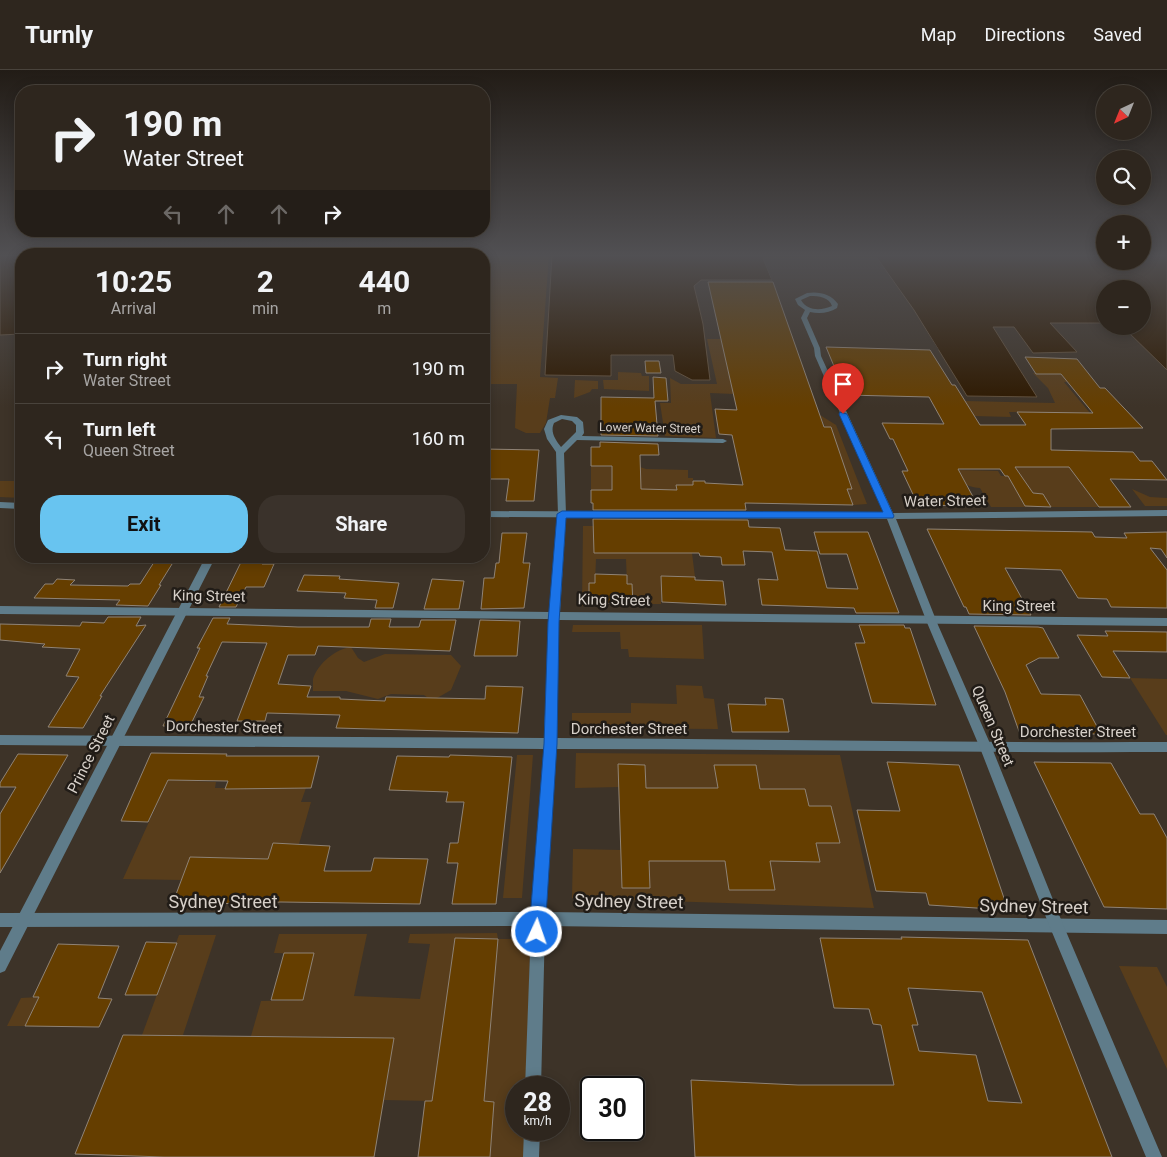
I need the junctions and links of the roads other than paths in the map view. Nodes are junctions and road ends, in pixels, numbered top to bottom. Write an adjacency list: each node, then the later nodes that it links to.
1 (802, 306): 3 (street, Queen Street)
2 (835, 306): 3 (street, Queen Street)
3 (809, 309): 12 (street, Queen Street)
4 (577, 438): 5 (street, Lower Water Street); 6 (street); 6 (street)
5 (723, 441)
6 (560, 452): 11 (street)
7 (0, 505): 8 (street)
8 (15, 506)
9 (1167, 513): 12 (street, Water Street)
10 (490, 514): 11 (street, Water Street)
11 (562, 514): 12 (street, Water Street); 16 (street)
12 (890, 516): 17 (street, Queen Street)
13 (207, 563): 15 (street, Prince Street)
14 (0, 610): 15 (street, King Street)
15 (183, 611): 16 (street, King Street); 20 (street, Prince Street)
16 (554, 615): 17 (street, King Street); 21 (street)
17 (931, 620): 18 (street, King Street); 23 (street, Queen Street)
18 (1167, 622)
19 (0, 740): 20 (street, Dorchester Street)
20 (117, 740): 21 (street, Dorchester Street); 26 (street, Prince Street)
21 (550, 744): 23 (street, Dorchester Street); 24 (street)
22 (1167, 747): 23 (street, Dorchester Street)
23 (986, 748): 27 (street, Queen Street)
24 (538, 919): 26 (street, Sydney Street); 27 (street, Sydney Street); 30 (street)
25 (0, 920): 26 (street, Sydney Street)
26 (25, 920): 29 (street, Prince Street)
27 (1056, 925): 28 (street, Sydney Street); 33 (street, Queen Street)
28 (1167, 927)
29 (0, 966)
30 (533, 1076)
31 (532, 1141): 32 (street)
32 (531, 1157)
33 (1154, 1157)

